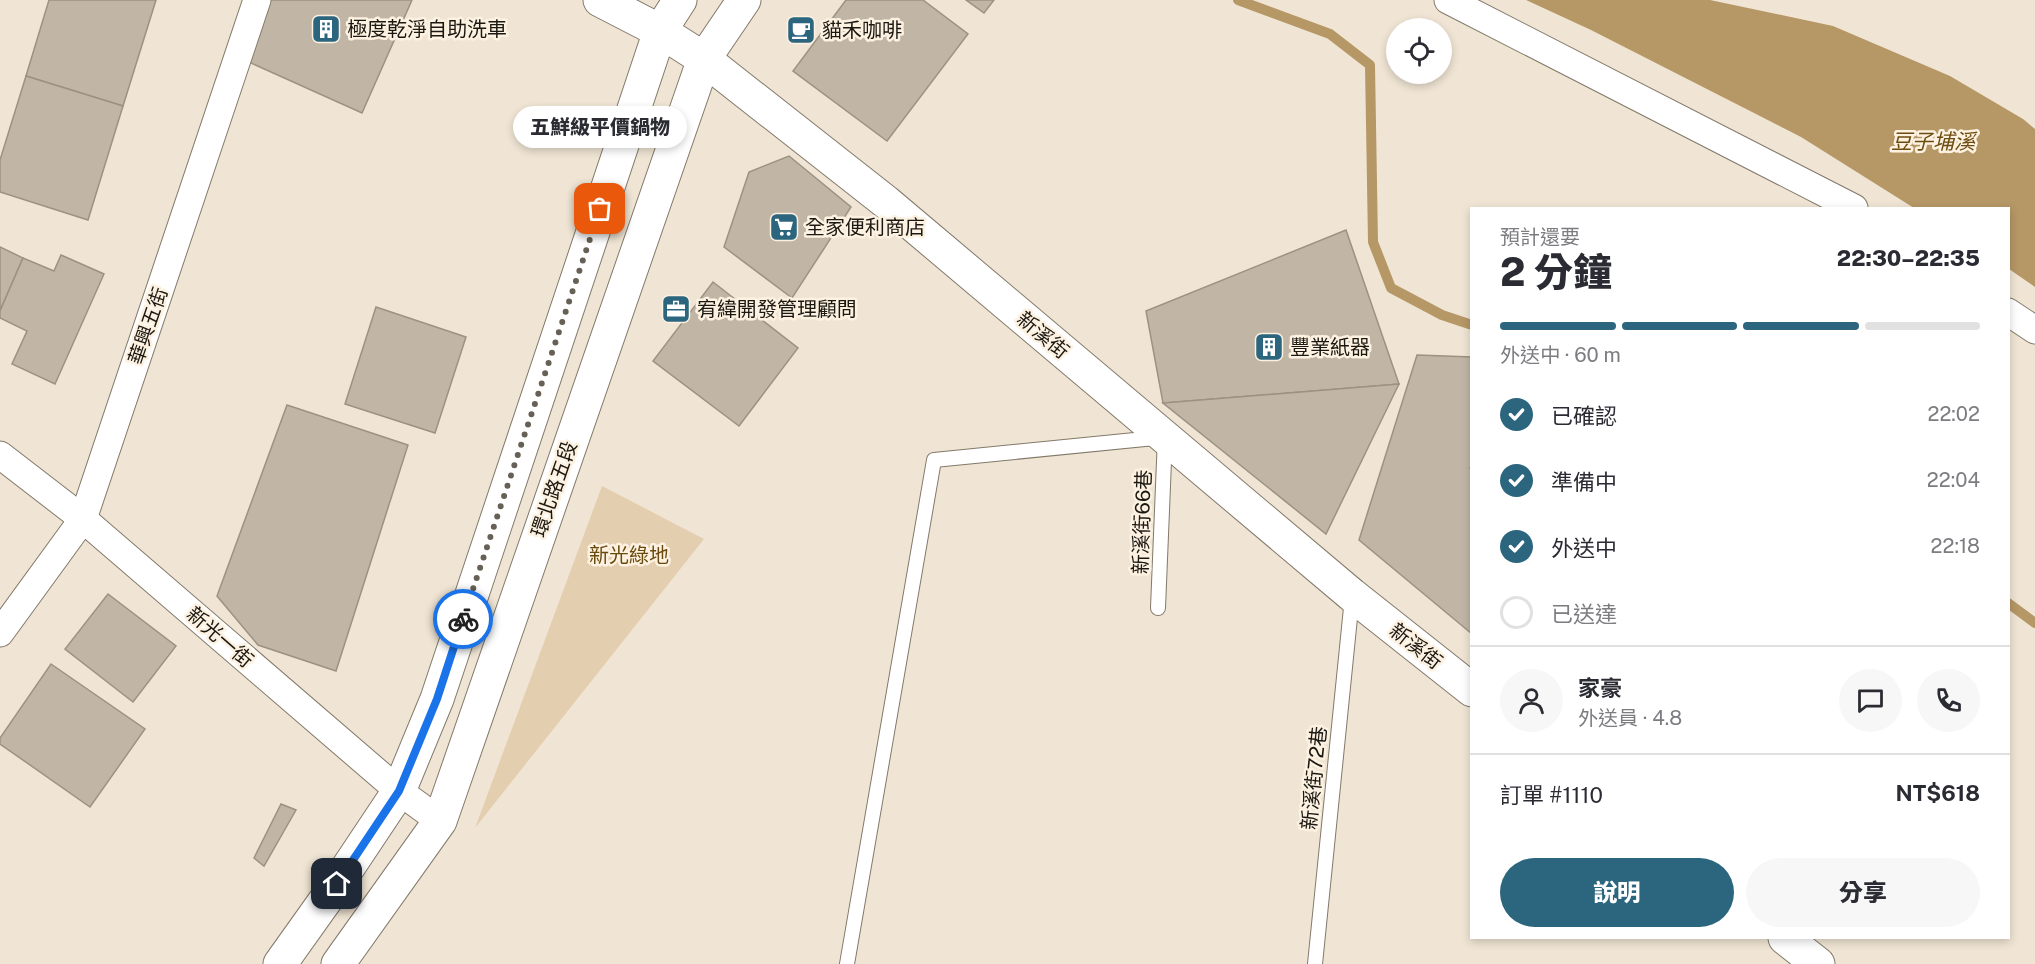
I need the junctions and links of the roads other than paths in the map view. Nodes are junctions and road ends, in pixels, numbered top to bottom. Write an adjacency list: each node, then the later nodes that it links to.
1 (257, 0): 13 (street, 華興五街)
2 (600, 0): 6 (street, 新溪街)
3 (680, 0): 6 (street)
4 (744, 0): 7 (street, 環北路五段)
5 (1448, 0): 8 (street)
6 (660, 31): 7 (street, 新溪街); 18 (street)
7 (704, 59): 11 (street, 新溪街); 19 (street, 環北路五段)
8 (1852, 207)
9 (2010, 313): 10 (street)
10 (2035, 330)
11 (1165, 437): 14 (street, 新溪街); 15 (lane, 新溪街66巷); 23 (lane)
12 (0, 455): 13 (street, 新光一街)
13 (83, 519): 16 (street, 華興五街); 18 (street, 新光一街)
14 (1352, 596): 17 (street, 新溪街); 24 (lane, 新溪街72巷)
15 (1158, 608)
16 (0, 633)
17 (1470, 688)
18 (399, 791): 19 (street, 新光一街); 21 (street)
19 (440, 821): 22 (street, 環北路五段)
20 (1786, 939): 25 (street)
21 (280, 964)
22 (338, 964)
23 (847, 964)
24 (1314, 964)
25 (1818, 964)

